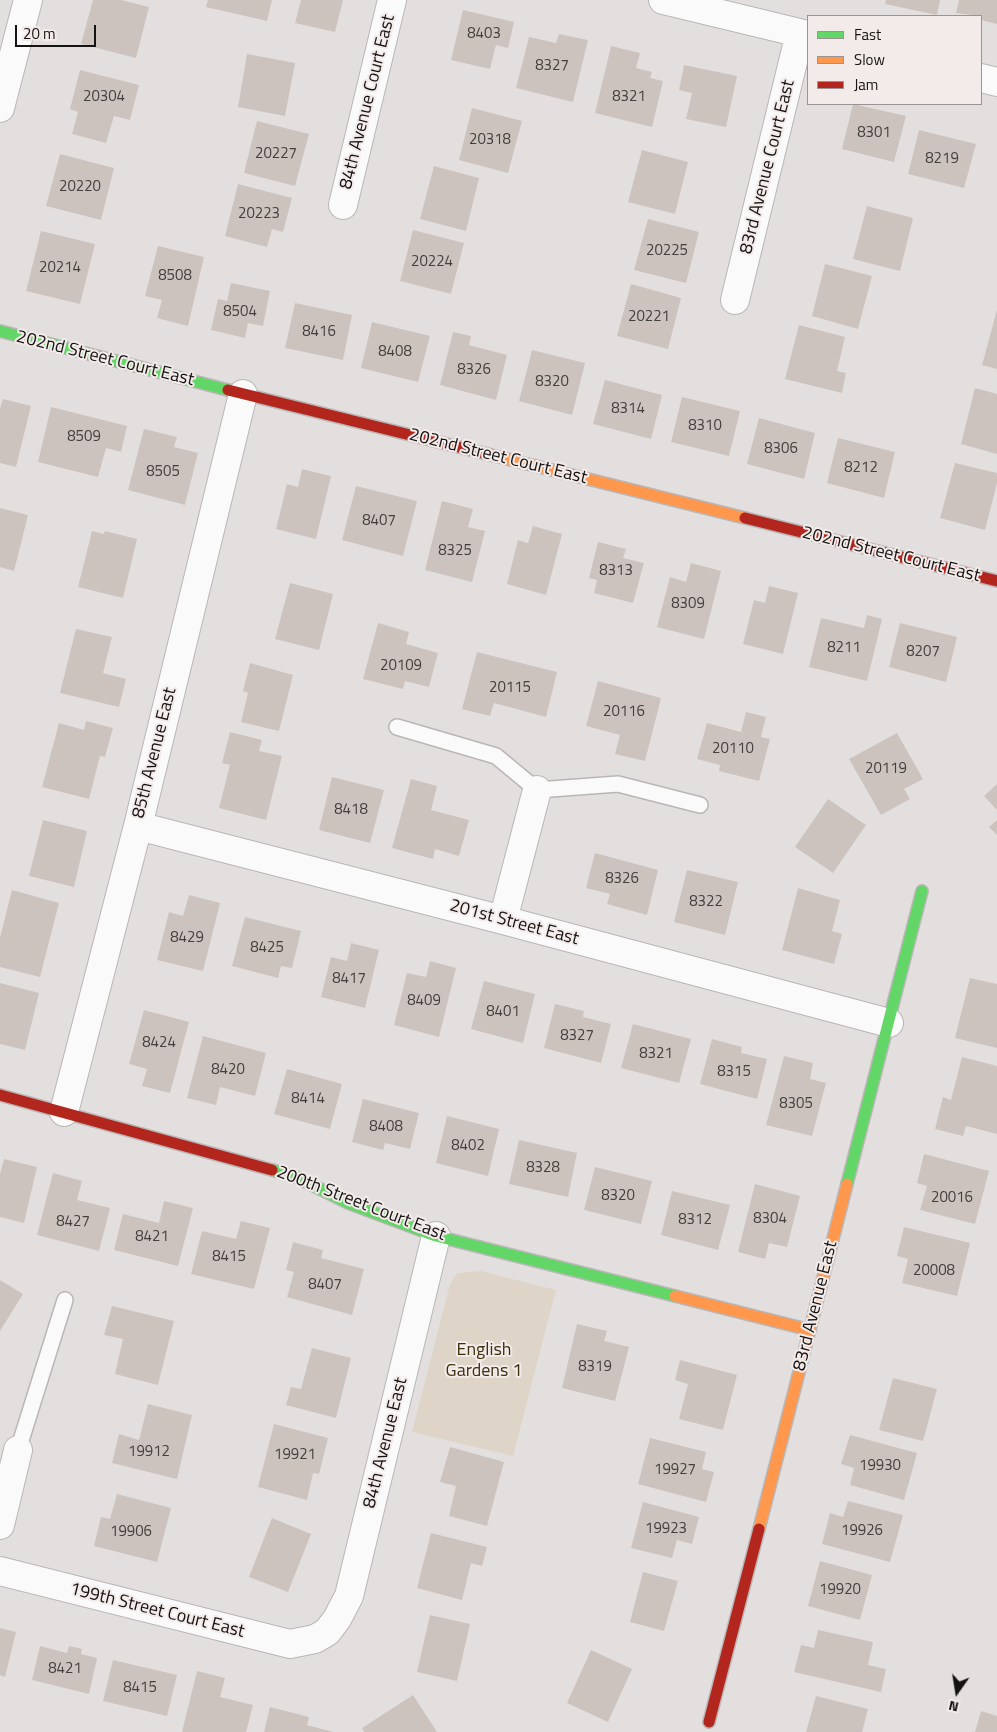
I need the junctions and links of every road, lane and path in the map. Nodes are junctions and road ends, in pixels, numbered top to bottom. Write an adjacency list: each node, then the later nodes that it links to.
1 (28, 0): 7 (street)
2 (392, 0): 8 (street, 84th Avenue Court East)
3 (663, 0): 4 (street)
4 (804, 34): 9 (street, 83rd Avenue Court East)
5 (982, 78): 6 (street)
6 (997, 82)
7 (0, 108)
8 (343, 205)
9 (735, 300)
10 (0, 332): 11 (street, 202nd Street Court East)
11 (243, 394): 12 (street, 202nd Street Court East); 16 (street, 85th Avenue East)
12 (997, 581)
13 (397, 726): 14 (lane)
14 (537, 790): 15 (lane); 18 (street)
15 (700, 804)
16 (138, 826): 18 (street, 201st Street East); 21 (street, 85th Avenue East)
17 (922, 891): 19 (street, 83rd Avenue East)
18 (503, 920): 19 (street, 201st Street East)
19 (889, 1023): 24 (street, 83rd Avenue East)
20 (0, 1095): 21 (street, 200th Street Court East)
21 (64, 1112): 22 (street, 200th Street Court East)
22 (436, 1236): 24 (street, 200th Street Court East); 28 (street, 84th Avenue East)
23 (65, 1300): 25 (lane)
24 (810, 1330): 29 (street, 83rd Avenue East)
25 (18, 1450): 26 (street)
26 (0, 1525)
27 (0, 1571): 28 (street, 199th Street Court East)
28 (315, 1639)
29 (709, 1722)

